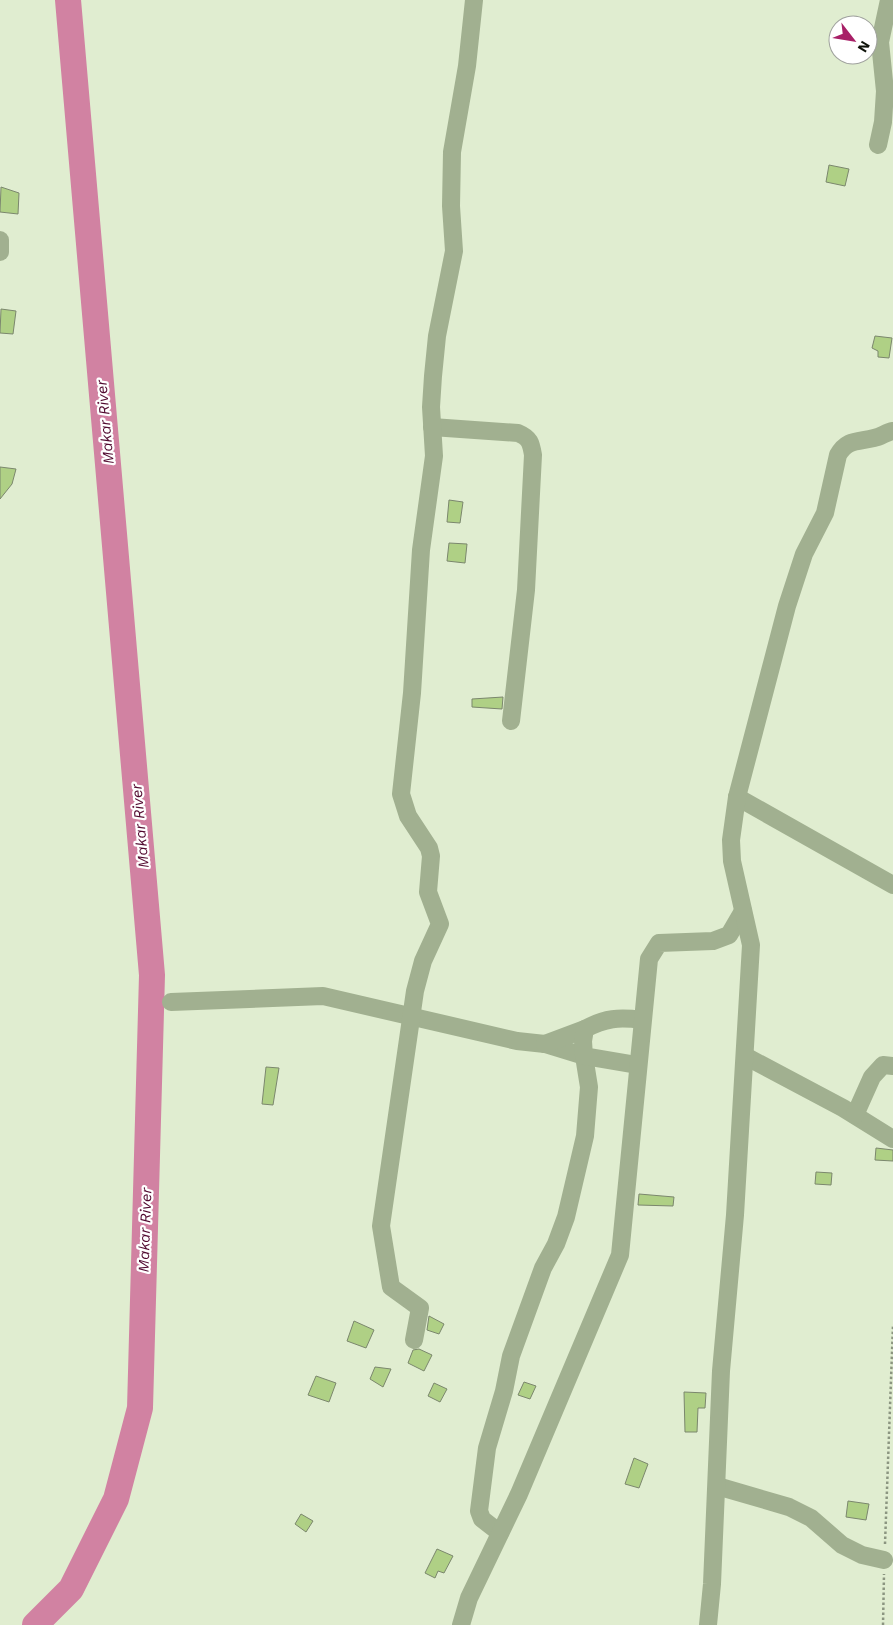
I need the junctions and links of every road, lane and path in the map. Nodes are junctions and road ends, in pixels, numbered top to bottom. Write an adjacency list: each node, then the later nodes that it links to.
1 (474, 0): 6 (street)
2 (889, 0): 3 (street)
3 (878, 145)
4 (0, 240): 5 (street)
5 (0, 252)
6 (432, 427): 8 (street); 15 (street)
7 (893, 431): 9 (street)
8 (511, 721)
9 (736, 796): 10 (street); 11 (street)
10 (893, 885)
11 (743, 911): 12 (street); 13 (street)
12 (729, 935): 13 (street); 16 (street)
13 (751, 945): 20 (street)
14 (171, 1002): 15 (street)
15 (411, 1016): 18 (street); 26 (street)
16 (642, 1020): 17 (street); 21 (street)
17 (585, 1029): 18 (street); 19 (street)
18 (545, 1044): 19 (street)
19 (584, 1056): 21 (street); 28 (street)
20 (745, 1056): 23 (street); 27 (street)
21 (637, 1065): 28 (street)
22 (893, 1066): 23 (street)
23 (855, 1115): 24 (street)
24 (893, 1139)
25 (893, 1324): 29 (path)
26 (414, 1340)
27 (717, 1486): 29 (street); 31 (street)
28 (500, 1533): 30 (street)
29 (884, 1560): 32 (path)
30 (461, 1625)
31 (708, 1625)
32 (883, 1625)

